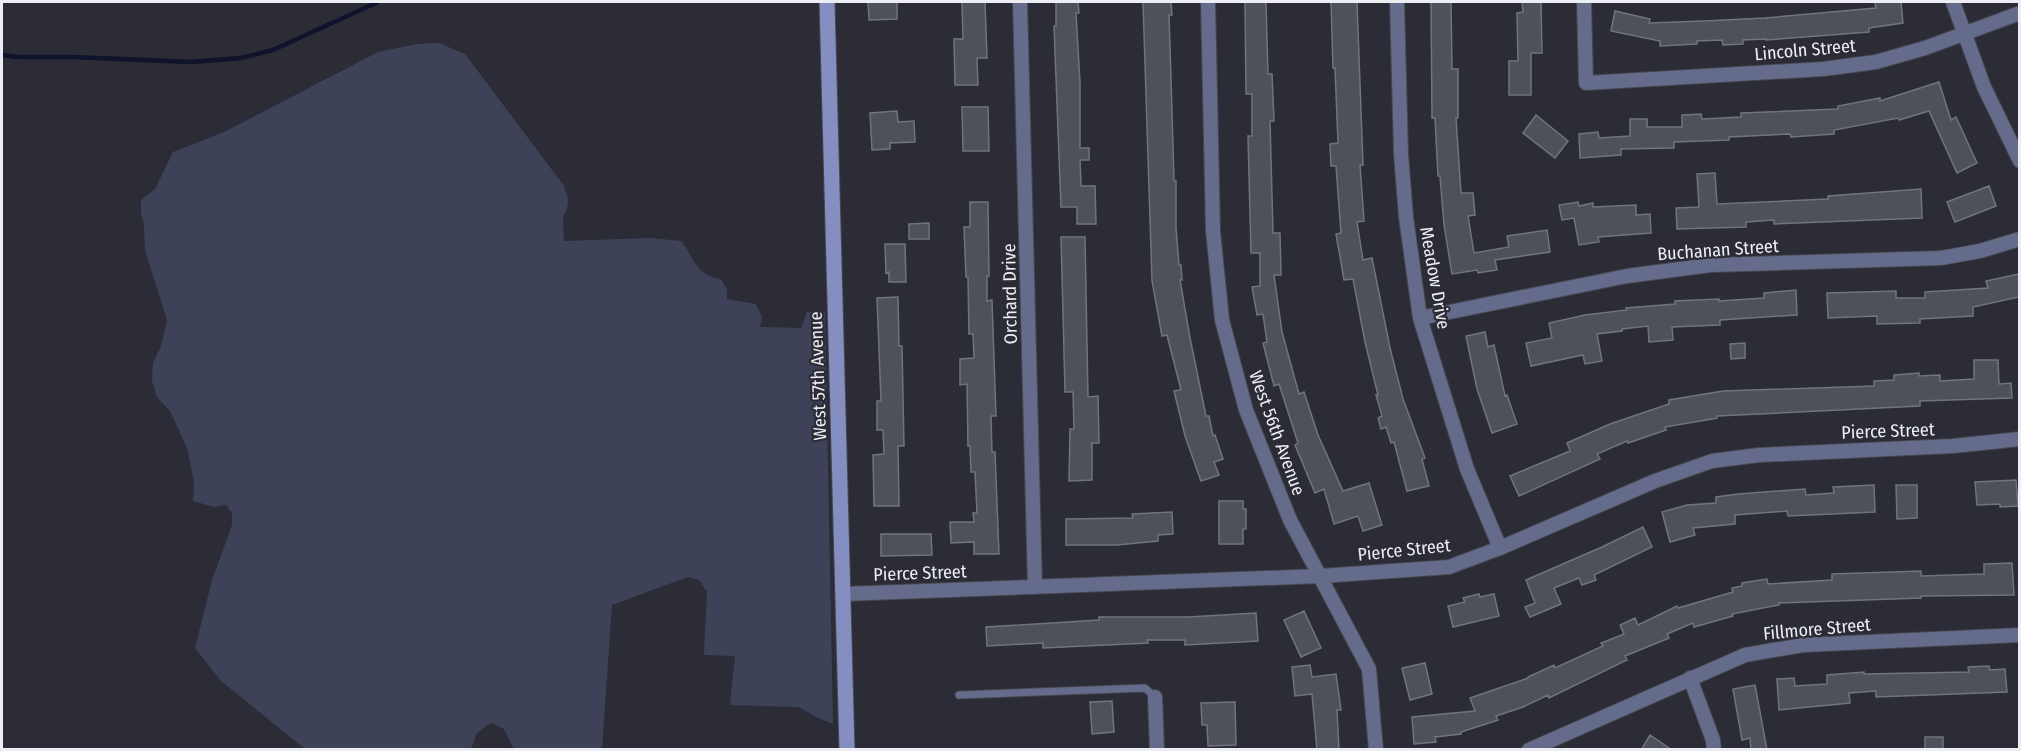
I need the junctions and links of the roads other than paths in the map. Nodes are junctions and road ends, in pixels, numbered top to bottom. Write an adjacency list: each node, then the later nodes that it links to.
1 (827, 2): 16 (street, West 57th Avenue)
2 (1020, 2): 15 (street, Orchard Drive)
3 (1208, 2): 14 (street, West 56th Avenue)
4 (1397, 2): 11 (street, Meadow Drive)
5 (1584, 2): 8 (street, Lincoln Street)
6 (1953, 2): 8 (street)
7 (2019, 13): 8 (street, Lincoln Street)
8 (1964, 33): 9 (street)
9 (2019, 161)
10 (2019, 239): 11 (street, Buchanan Street)
11 (1420, 318): 13 (street, Meadow Drive)
12 (2019, 439): 13 (street, Pierce Street)
13 (1500, 548): 14 (street, Pierce Street)
14 (1321, 576): 15 (street, Pierce Street); 23 (street, West 56th Avenue)
15 (1035, 586): 16 (street, Pierce Street)
16 (843, 594): 21 (street, West 57th Avenue)
17 (2019, 635): 18 (street, Fillmore Street)
18 (1690, 678): 24 (street, Fillmore Street); 25 (street)
19 (958, 694): 20 (lane)
20 (1155, 697): 22 (street)
21 (847, 750)
22 (1156, 750)
23 (1376, 750)
24 (1529, 750)
25 (1714, 750)

